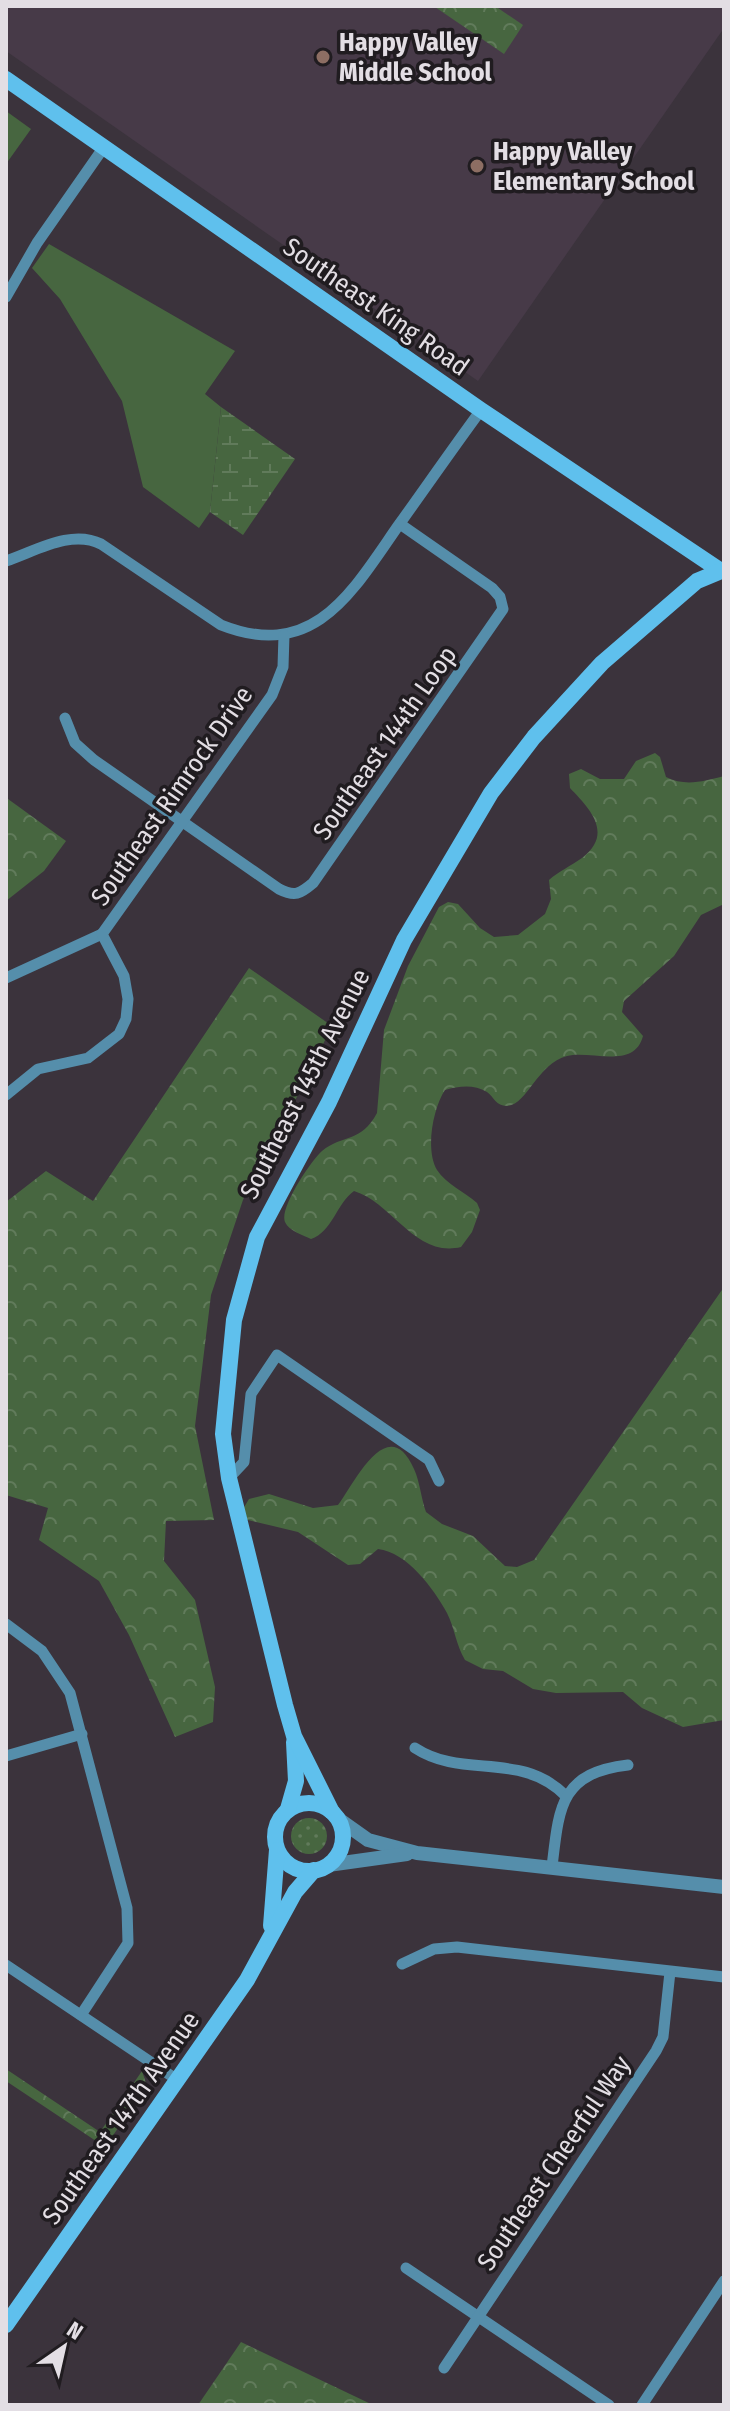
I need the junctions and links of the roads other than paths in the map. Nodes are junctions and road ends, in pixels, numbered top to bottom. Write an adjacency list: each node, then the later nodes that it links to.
1 (6, 79): 2 (main road, Southeast King Road)
2 (104, 147): 3 (street); 4 (main road, Southeast King Road)
3 (6, 297)
4 (481, 410): 5 (street); 7 (main road, Southeast King Road)
5 (400, 524): 8 (street); 10 (street, Southeast 144th Loop)
6 (6, 561): 8 (street)
7 (723, 571): 14 (main road, Southeast 145th Avenue)
8 (284, 635): 10 (street, Southeast Rimrock Drive)
9 (65, 718): 10 (street)
10 (182, 822): 11 (street, Southeast Rimrock Drive)
11 (102, 934): 12 (street); 13 (street, Southeast Rimrock Drive)
12 (6, 978)
13 (6, 1095)
14 (229, 1478): 15 (street); 18 (main road, Southeast 145th Avenue)
15 (439, 1481)
16 (6, 1624): 17 (street)
17 (82, 1734): 20 (street); 35 (street)
18 (294, 1736): 23 (main road, Southeast 145th Avenue); 24 (main road, Southeast 145th Avenue)
19 (415, 1748): 22 (street)
20 (6, 1756)
21 (628, 1765): 22 (street)
22 (566, 1796): 27 (street)
23 (288, 1809): 24 (main road); 25 (main road, Southeast 145th Avenue)
24 (335, 1815): 26 (street); 28 (main road, Southeast 145th Avenue)
25 (277, 1850): 28 (main road); 30 (main road, Southeast 147th Avenue)
26 (417, 1853): 27 (street); 28 (street)
27 (552, 1867): 29 (street)
28 (321, 1868): 30 (main road, Southeast 147th Avenue)
29 (724, 1887)
30 (270, 1936): 36 (main road, Southeast 147th Avenue)
31 (402, 1964): 33 (street)
32 (6, 1965): 35 (street)
33 (670, 1972): 34 (street); 39 (street, Southeast Cheerful Way)
34 (724, 1977)
35 (81, 2015): 36 (street)
36 (176, 2079): 40 (main road, Southeast 147th Avenue)
37 (406, 2268): 39 (street)
38 (724, 2281): 43 (street)
39 (478, 2317): 41 (street, Southeast Cheerful Way); 42 (street)
40 (6, 2325)
41 (444, 2368)
42 (609, 2405)
43 (642, 2405)

